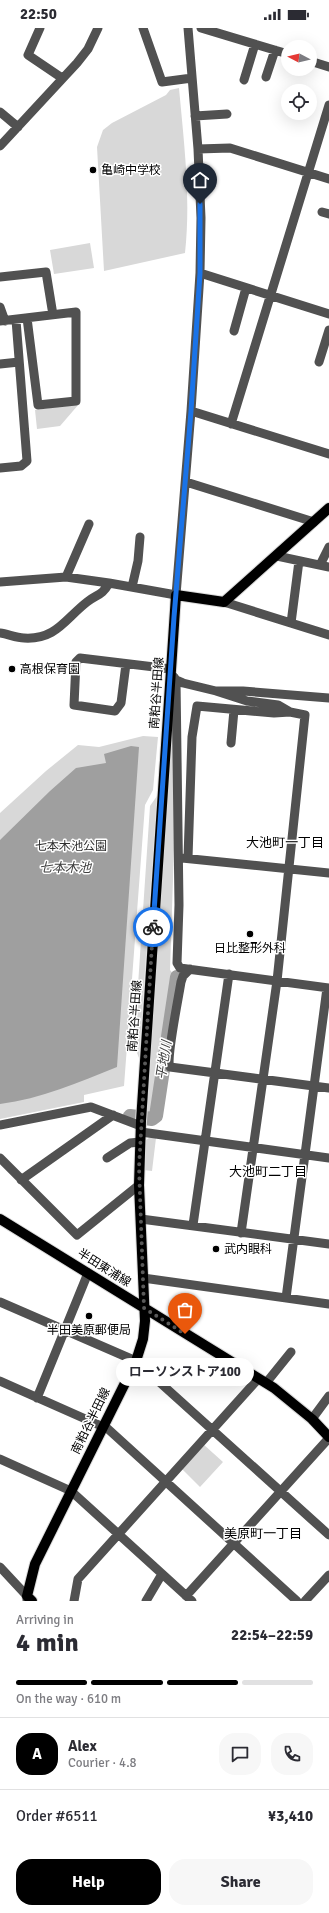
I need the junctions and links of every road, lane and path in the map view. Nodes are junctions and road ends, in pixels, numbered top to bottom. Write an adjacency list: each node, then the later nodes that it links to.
1 (40, 28): 12 (street)
2 (98, 28): 12 (street)
3 (143, 28): 13 (street)
4 (188, 28): 13 (street)
5 (201, 28): 6 (street)
6 (255, 44): 7 (street); 14 (street)
7 (274, 50): 8 (street); 11 (street)
8 (281, 52)
9 (317, 63): 10 (street)
10 (329, 66)
11 (266, 77)
12 (62, 78): 19 (street)
13 (192, 78): 18 (street)
14 (244, 80)
15 (329, 105): 22 (street)
16 (0, 112): 19 (street)
17 (227, 114): 18 (street)
18 (195, 116): 21 (street)
19 (18, 127): 20 (street)
20 (0, 146)
21 (198, 149): 22 (street); 24 (street)
22 (308, 173): 23 (street); 27 (street)
23 (329, 179)
24 (200, 273): 26 (street); 39 (street)
25 (0, 277): 30 (street)
26 (246, 288): 27 (street); 35 (street)
27 (271, 295): 29 (street); 40 (street)
28 (0, 307): 33 (street)
29 (329, 314)
30 (53, 315): 31 (street); 31 (street)
31 (27, 318): 32 (street)
32 (16, 320): 33 (street); 36 (street)
33 (2, 321)
34 (329, 330): 37 (street)
35 (234, 331)
36 (19, 362): 38 (street); 42 (street)
37 (319, 362)
38 (0, 364)
39 (191, 411): 40 (street); 43 (street)
40 (231, 424): 41 (street)
41 (329, 454)
42 (0, 468)
43 (186, 482): 45 (street); 56 (street)
44 (329, 508): 45 (main road)
45 (314, 522): 49 (main road)
46 (89, 524): 52 (street)
47 (140, 537): 55 (street)
48 (329, 547): 51 (street)
49 (277, 556): 50 (street); 57 (main road)
50 (299, 561): 51 (street); 58 (street)
51 (325, 566)
52 (66, 577): 53 (street); 54 (street)
53 (0, 582)
54 (109, 582): 55 (street); 59 (street)
55 (132, 586): 56 (street)
56 (176, 595): 57 (main road); 62 (main road, 南粕谷半田線)
57 (224, 602): 58 (street)
58 (291, 623): 60 (street)
59 (0, 632)
60 (329, 636)
61 (126, 664): 61 (street); 62 (street)
62 (173, 674): 63 (street); 68 (street); 80 (main road, 南粕谷半田線)
63 (216, 691): 64 (street); 66 (street)
64 (329, 698)
65 (234, 710): 66 (street); 67 (street); 68 (street)
66 (290, 712): 69 (street)
67 (231, 743)
68 (183, 858): 69 (street); 71 (street)
69 (289, 869): 70 (street); 73 (street)
70 (329, 873)
71 (190, 969): 72 (street); 75 (street)
72 (229, 974): 73 (street); 75 (street)
73 (278, 981): 74 (street); 76 (street)
74 (328, 988): 77 (street)
75 (214, 1072): 76 (street); 82 (street)
76 (263, 1079): 77 (street); 84 (street)
77 (313, 1086): 78 (street); 85 (street)
78 (329, 1088)
79 (113, 1115): 80 (street); 81 (street); 89 (street)
80 (141, 1123): 82 (street); 83 (main road, 南粕谷半田線)
81 (0, 1125)
82 (204, 1141): 84 (street); 93 (street)
83 (140, 1142): 86 (street); 90 (main road, 南粕谷半田線)
84 (254, 1147): 85 (street); 94 (street)
85 (305, 1155): 87 (street); 95 (street)
86 (108, 1158)
87 (329, 1158)
88 (2, 1162): 89 (street)
89 (21, 1180): 90 (street)
90 (139, 1185): 92 (main road, 南粕谷半田線)
91 (0, 1219): 97 (main road, 半田東浦線)
92 (141, 1219): 93 (street); 98 (main road, 南粕谷半田線)
93 (193, 1225): 94 (street)
94 (241, 1233): 95 (street)
95 (293, 1240): 96 (street); 99 (street)
96 (329, 1244)
97 (88, 1273): 102 (main road, 半田東浦線); 103 (street)
98 (143, 1278): 99 (street); 102 (main road, 南粕谷半田線)
99 (286, 1298): 101 (street)
100 (0, 1302): 103 (street)
101 (329, 1304)
102 (144, 1308): 105 (main road, 南粕谷半田線); 107 (main road, 半田東浦線)
103 (64, 1330): 105 (street); 109 (street)
104 (290, 1352): 107 (street)
105 (136, 1360): 111 (main road, 南粕谷半田線); 112 (street)
106 (0, 1381): 109 (street)
107 (262, 1381): 110 (main road, 半田東浦線); 112 (street)
108 (329, 1396): 110 (street)
109 (37, 1398): 111 (street)
110 (312, 1418): 113 (main road, 半田東浦線)
111 (103, 1426): 115 (street); 116 (main road, 南粕谷半田線)
112 (212, 1430): 115 (street); 117 (street)
113 (328, 1435): 117 (street)
114 (0, 1459): 116 (street)
115 (165, 1482): 118 (street); 120 (street)
116 (71, 1491): 118 (street); 125 (main road, 南粕谷半田線)
117 (280, 1492): 119 (street); 120 (street)
118 (118, 1534): 122 (street); 126 (street)
119 (329, 1535)
120 (233, 1543): 124 (street); 128 (street)
121 (0, 1567): 125 (street)
122 (162, 1574): 124 (street); 127 (street)
123 (329, 1575): 129 (street)
124 (189, 1598)
125 (29, 1599)
126 (74, 1601)
127 (146, 1601)
128 (296, 1601)
129 (305, 1601)

